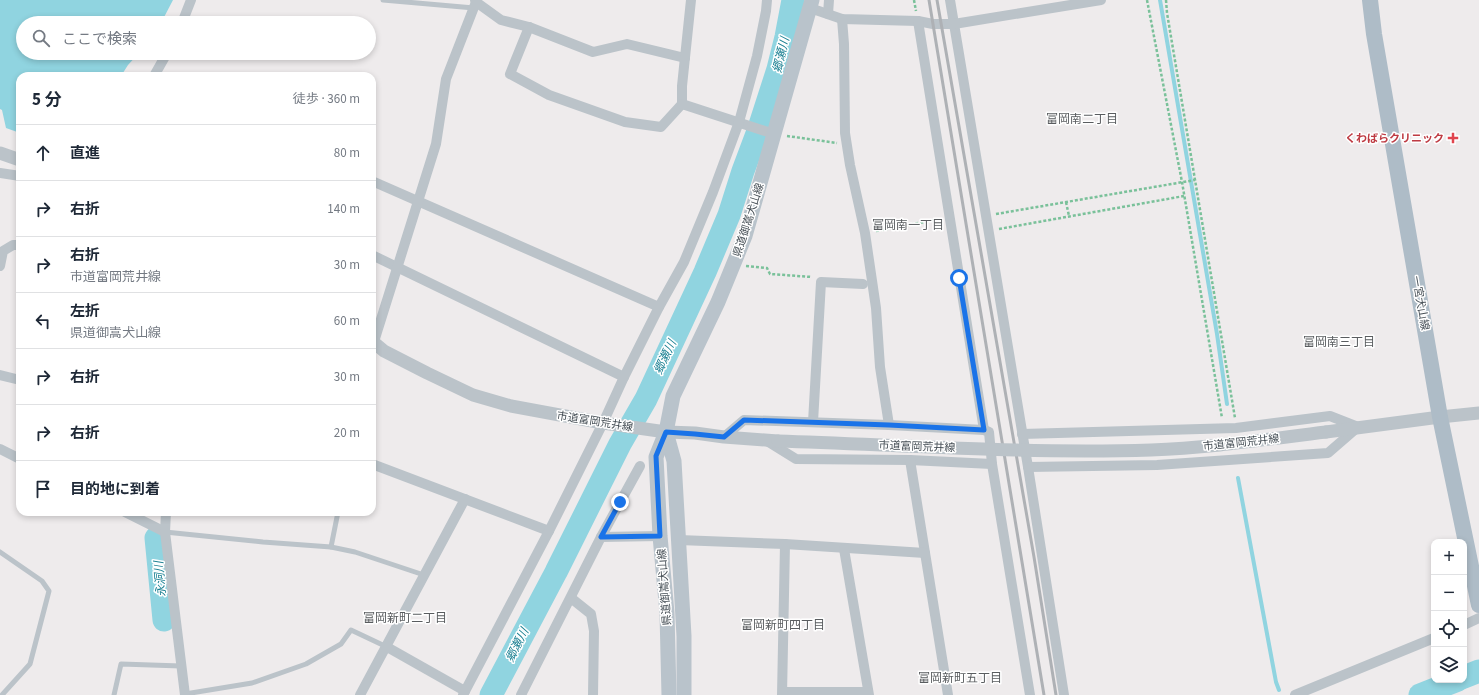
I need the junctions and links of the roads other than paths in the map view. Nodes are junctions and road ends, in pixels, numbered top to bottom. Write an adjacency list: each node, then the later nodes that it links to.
1 (191, 0): 12 (street)
2 (383, 0): 9 (lane)
3 (691, 0): 17 (street)
4 (767, 0): 21 (street)
5 (829, 0): 11 (street)
6 (950, 0): 15 (street)
7 (1100, 0): 15 (street)
8 (1370, 0): 41 (main road, 一宮犬山線)
9 (475, 3): 16 (street); 28 (street)
10 (811, 4): 11 (street); 22 (main road, 県道御嵩犬山線)
11 (828, 14): 13 (street)
12 (185, 16)
13 (842, 19): 14 (street); 44 (street)
14 (918, 21): 15 (street); 46 (street)
15 (954, 24): 48 (street)
16 (529, 27): 17 (street); 20 (street)
17 (685, 58): 20 (street)
18 (163, 60): 19 (street)
19 (156, 72)
20 (682, 104): 21 (street)
21 (739, 122): 22 (street); 34 (street)
22 (774, 134): 47 (main road, 県道御嵩犬山線)
23 (0, 153): 24 (street)
24 (16, 159)
25 (0, 172): 26 (street)
26 (16, 175)
27 (376, 183): 28 (street)
28 (418, 202): 32 (street); 34 (street)
29 (16, 245): 31 (street)
30 (376, 257): 32 (street)
31 (0, 266)
32 (398, 268): 35 (street); 38 (street)
33 (862, 284): 42 (street)
34 (659, 307): 38 (street)
35 (376, 335)
36 (376, 346): 43 (street, 市道富岡荒井線)
37 (0, 375): 39 (street)
38 (624, 377): 43 (street)
39 (16, 379)
40 (1479, 413): 41 (street, 市道富岡荒井線)
41 (1440, 417): 45 (street, 市道富岡荒井線); 74 (main road, 一宮犬山線)
42 (813, 422): 44 (street); 49 (street)
43 (604, 424): 47 (street, 市道富岡荒井線); 62 (street)
44 (889, 425): 46 (street)
45 (1358, 427): 48 (street); 50 (street, 市道富岡荒井線, bridge); 57 (street)
46 (984, 430): 54 (street)
47 (666, 432): 49 (street, 市道富岡荒井線); 64 (main road, 県道御嵩犬山線); 66 (main road, 県道御嵩犬山線)
48 (1022, 434): 57 (street)
49 (724, 437): 50 (street, 市道富岡荒井線)
50 (764, 440): 53 (street)
51 (0, 449): 52 (street)
52 (16, 457)
53 (910, 460): 54 (street); 71 (street)
54 (992, 464): 92 (street)
55 (376, 466): 58 (street)
56 (640, 466): 65 (street)
57 (1028, 467): 93 (street)
58 (465, 499): 62 (street); 72 (street)
59 (133, 516): 63 (street)
60 (166, 516): 63 (street)
61 (337, 516): 68 (lane)
62 (549, 531): 80 (street)
63 (165, 532): 68 (lane); 79 (street)
64 (660, 536): 65 (street); 89 (main road, 県道御嵩犬山線)
65 (601, 537): 73 (street)
66 (679, 540): 67 (street); 90 (main road, 県道御嵩犬山線)
67 (785, 544): 69 (street); 83 (street)
68 (331, 547): 72 (lane)
69 (844, 549): 71 (street); 81 (street)
70 (0, 552): 84 (lane)
71 (925, 552): 91 (street)
72 (424, 575): 78 (street)
73 (571, 598): 87 (street); 88 (street)
74 (1479, 605)
75 (1479, 618): 76 (street)
76 (1467, 624)
77 (1431, 639): 94 (street)
78 (387, 647): 80 (street); 82 (lane); 86 (street)
79 (181, 666): 82 (street); 85 (lane)
80 (464, 693)
81 (868, 693): 83 (street)
82 (185, 694)
83 (782, 694)
84 (2, 695)
85 (114, 695)
86 (360, 695)
87 (521, 695)
88 (593, 695)
89 (669, 695)
90 (684, 695)
91 (948, 695)
92 (1030, 695)
93 (1064, 695)
94 (1295, 695)

